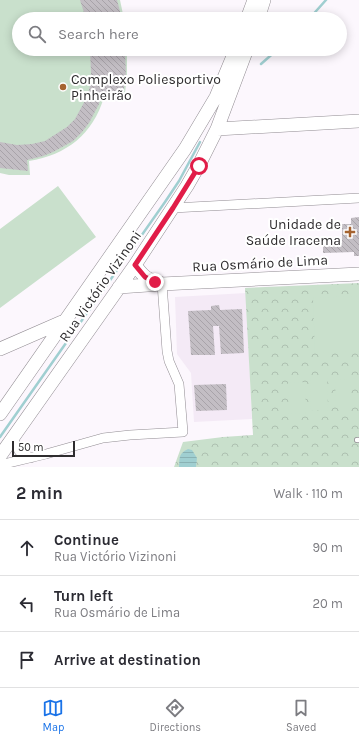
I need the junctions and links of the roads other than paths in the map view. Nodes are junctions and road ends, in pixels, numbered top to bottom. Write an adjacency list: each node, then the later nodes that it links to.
1 (254, 0): 3 (street)
2 (264, 0): 4 (street)
3 (250, 12)
4 (260, 12)
5 (233, 56): 15 (street, Rua Victório Vizinoni)
6 (244, 56): 8 (street, Rua Victório Vizinoni)
7 (359, 121): 8 (street)
8 (217, 129): 10 (street, Rua Victório Vizinoni)
9 (359, 198): 10 (street)
10 (173, 208): 11 (street, Rua Victório Vizinoni)
11 (135, 265): 13 (street, Rua Osmário de Lima); 14 (street, Rua Victório Vizinoni)
12 (359, 274): 13 (street, Rua Osmário de Lima)
13 (162, 284): 14 (street, Rua Osmário de Lima); 22 (street)
14 (119, 287): 20 (street, Rua Victório Vizinoni)
15 (64, 321): 16 (street); 18 (street, Rua Victório Vizinoni)
16 (22, 340): 17 (street); 18 (street)
17 (0, 349)
18 (42, 353): 19 (street, Rua Victório Vizinoni)
19 (0, 414)
20 (13, 439): 21 (street, Rua Victório Vizinoni); 22 (street)
21 (0, 456)
22 (31, 458): 23 (street)
23 (0, 465)

